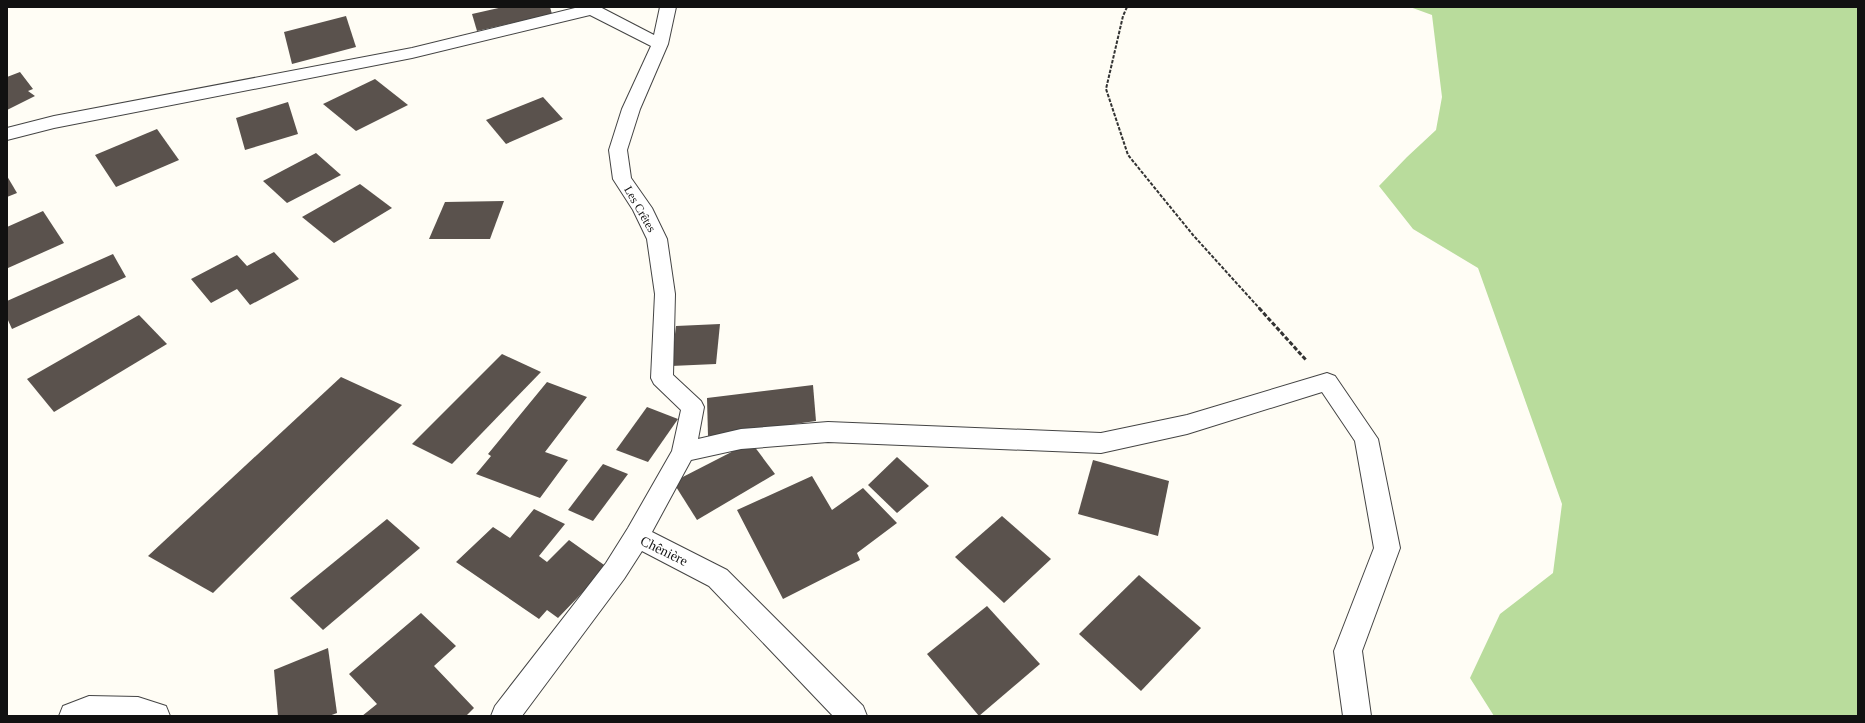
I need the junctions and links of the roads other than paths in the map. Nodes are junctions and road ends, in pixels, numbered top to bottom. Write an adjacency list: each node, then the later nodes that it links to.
1 (668, 7): 3 (street, Les Crêtes)
2 (590, 8): 3 (street); 4 (street)
3 (660, 44): 5 (street, Les Crêtes)
4 (7, 134)
5 (683, 452): 6 (street); 11 (street)
6 (637, 536): 9 (street, Chênière); 10 (street, Chênière)
7 (73, 716): 8 (street)
8 (156, 716)
9 (505, 716)
10 (853, 716)
11 (1357, 716)

